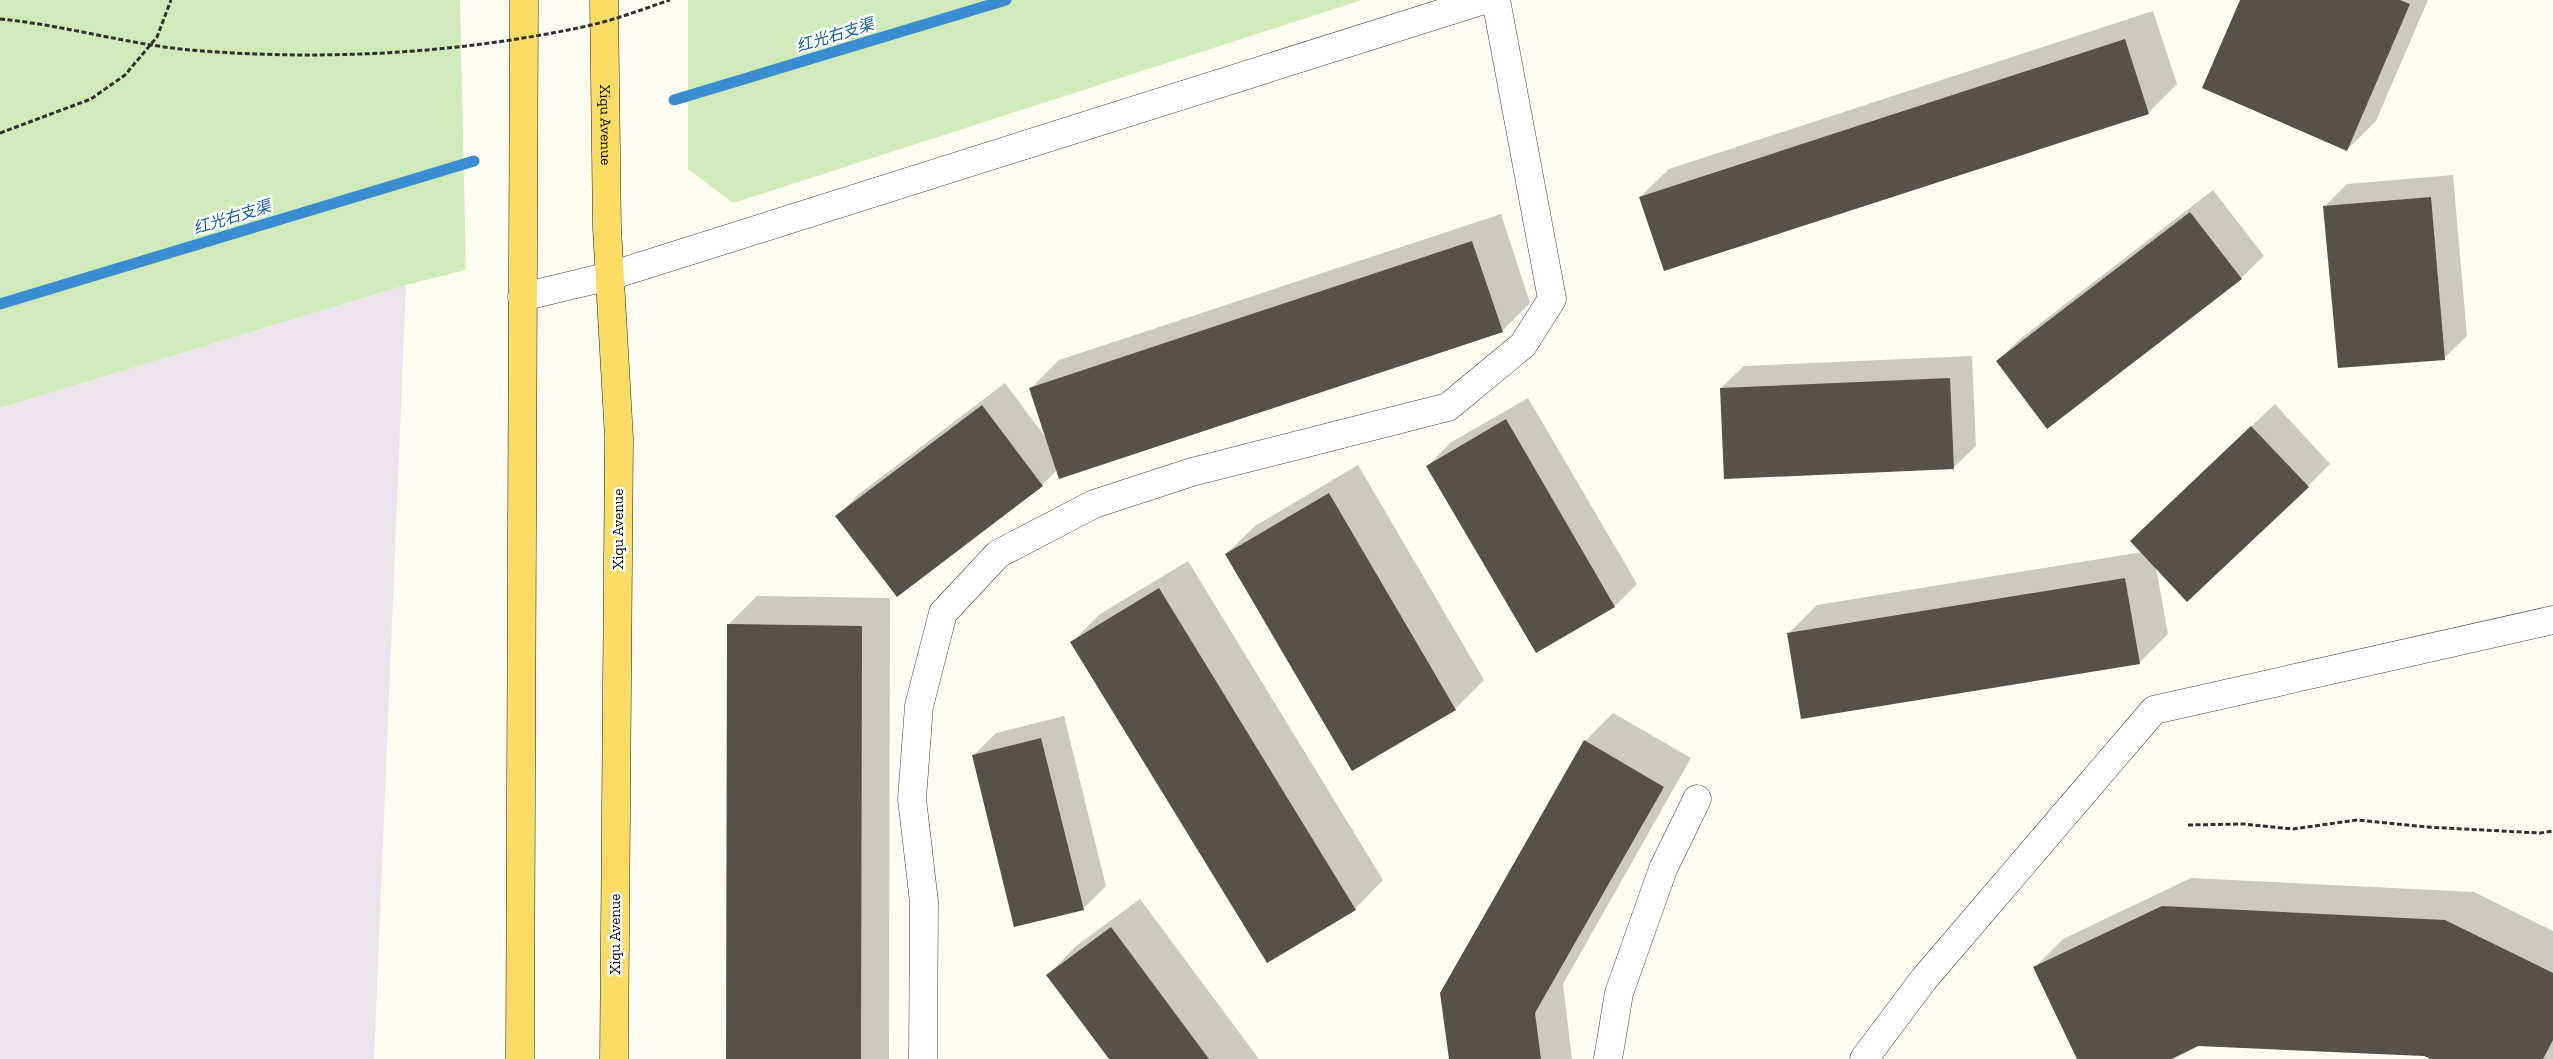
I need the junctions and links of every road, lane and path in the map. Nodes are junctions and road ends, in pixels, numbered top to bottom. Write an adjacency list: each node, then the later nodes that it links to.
1 (170, 0): 8 (path)
2 (524, 0): 10 (main road)
3 (604, 0): 9 (main road, Xiqu Avenue)
4 (670, 0): 7 (path, bridge)
5 (1484, 0): 9 (street)
6 (1496, 0): 17 (street)
7 (0, 19)
8 (0, 133)
9 (610, 276): 10 (street); 16 (main road, Xiqu Avenue)
10 (522, 297): 15 (main road)
11 (2553, 620): 19 (street)
12 (1697, 799): 18 (street)
13 (2188, 825): 14 (path)
14 (2553, 831)
15 (520, 1059)
16 (614, 1059)
17 (922, 1059)
18 (1608, 1059)
19 (1864, 1059)

